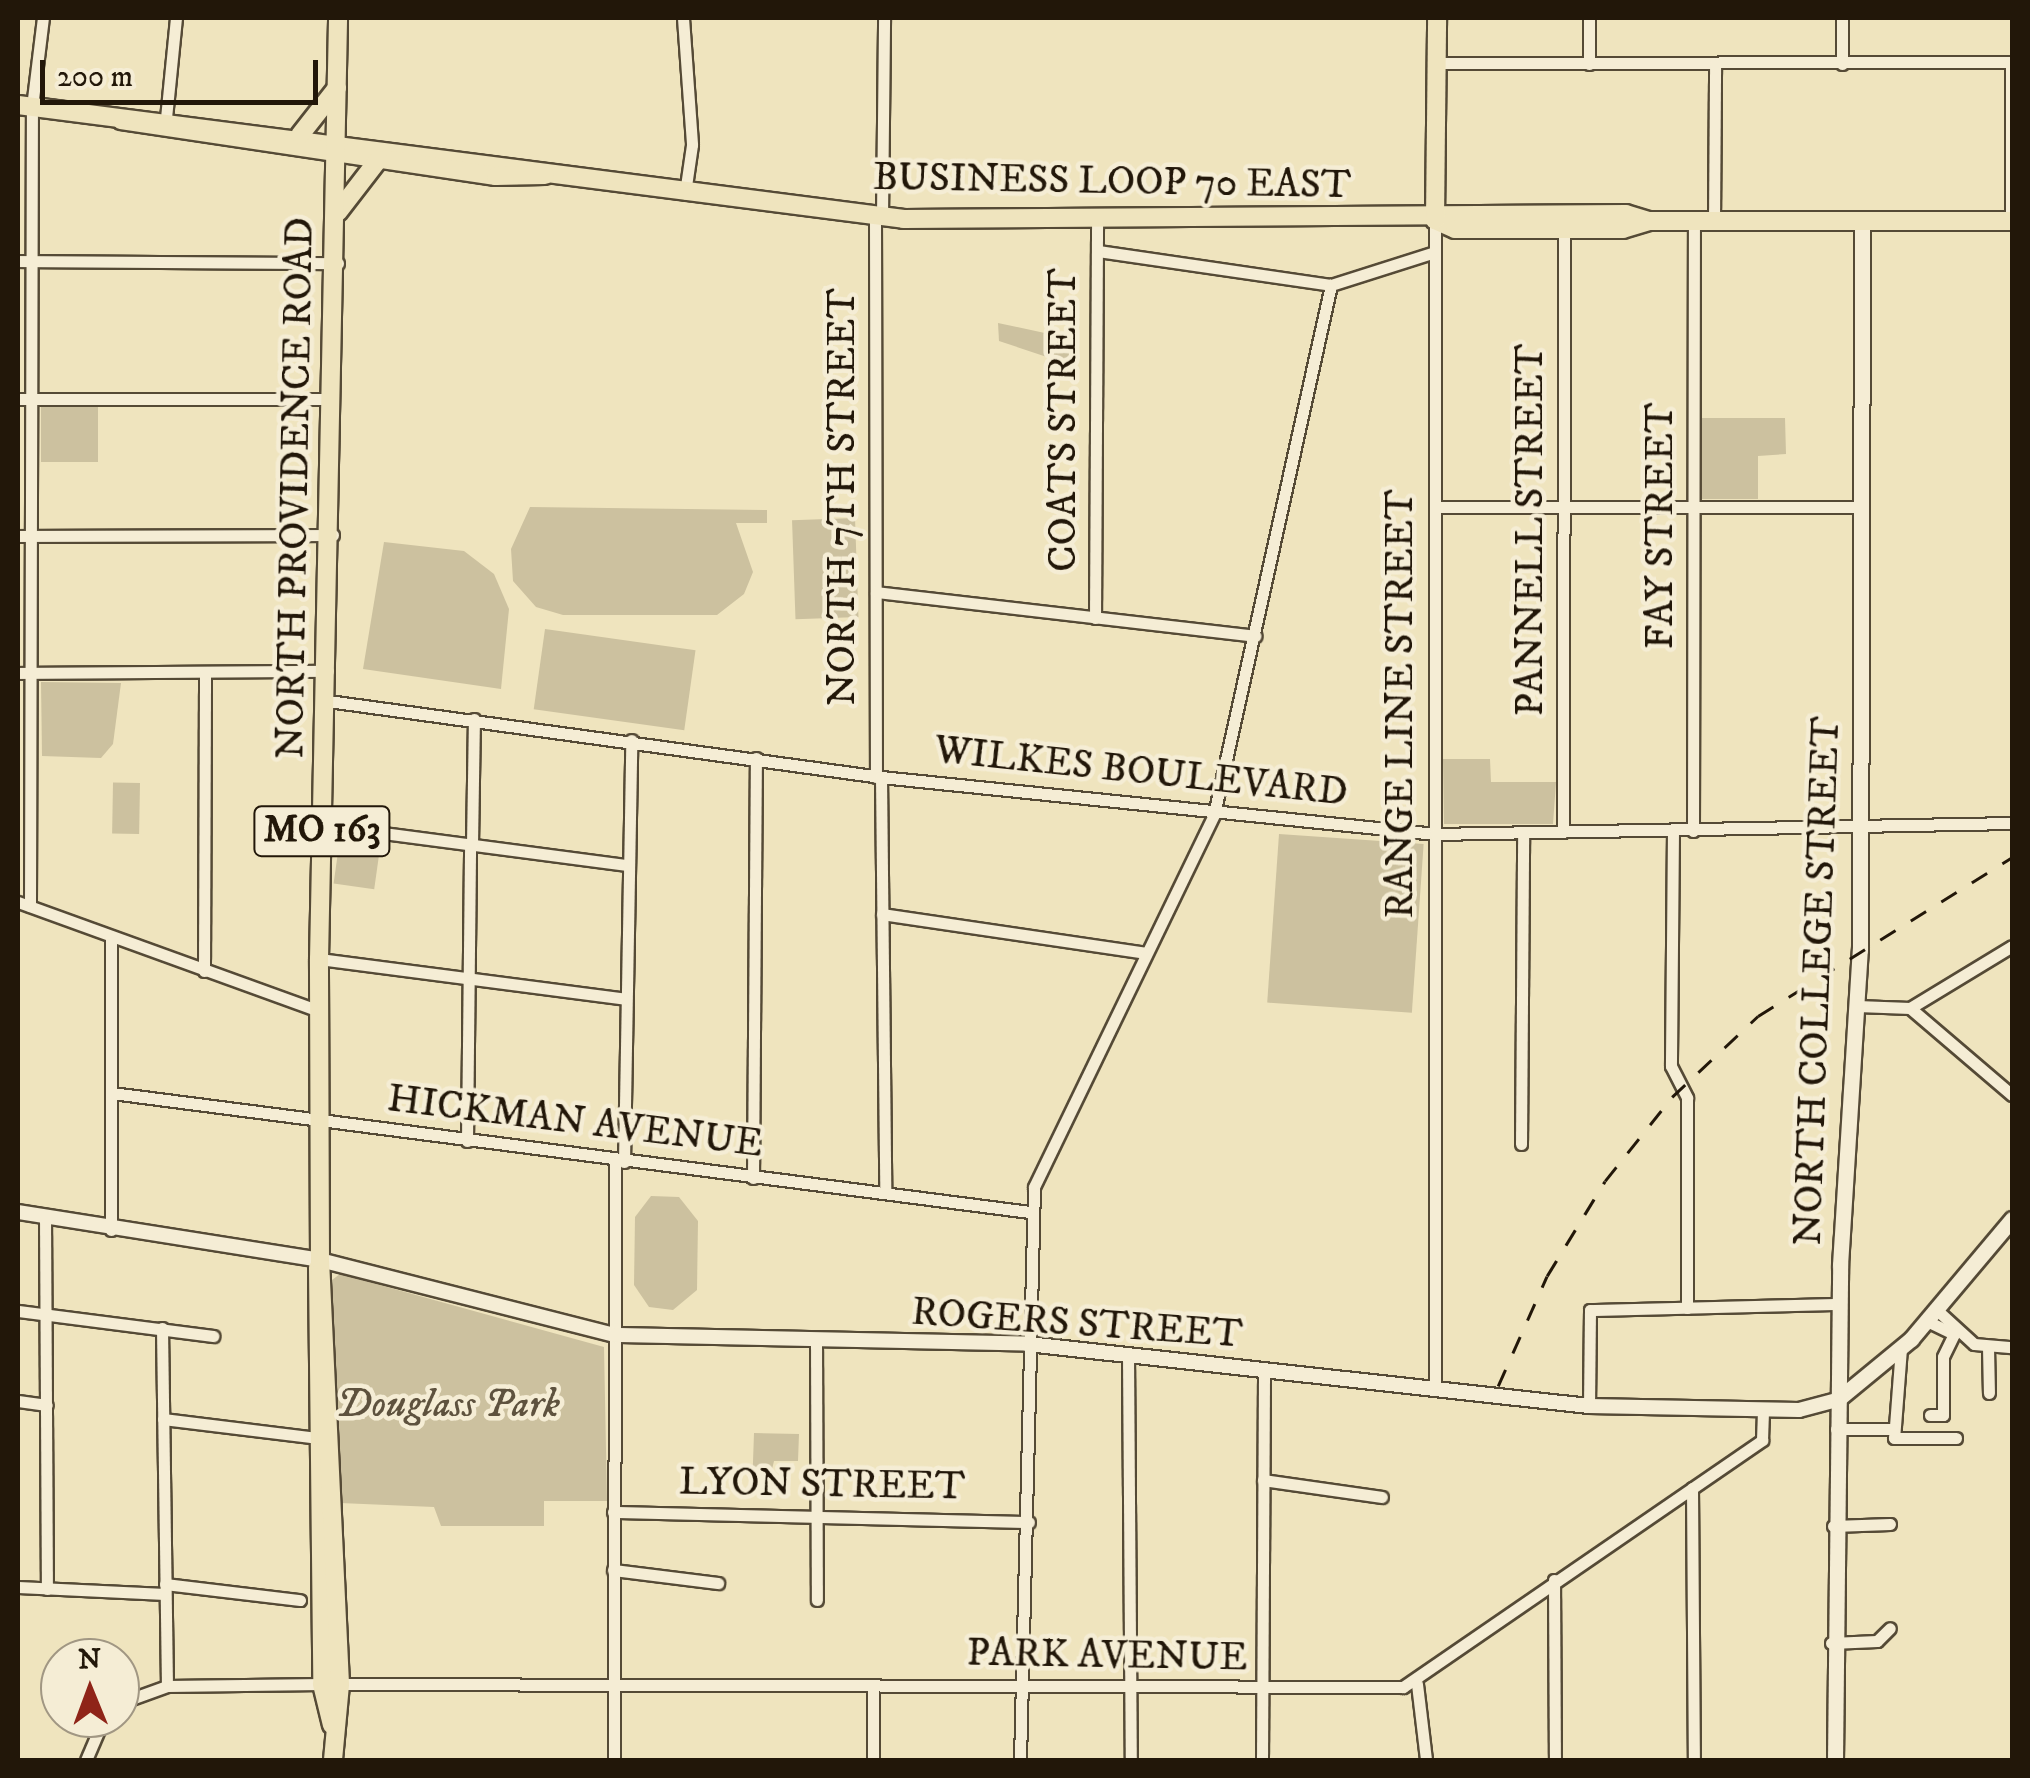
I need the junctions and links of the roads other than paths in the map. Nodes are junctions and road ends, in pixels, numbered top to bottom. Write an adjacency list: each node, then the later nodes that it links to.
1 (43, 18): 15 (street)
2 (176, 18): 17 (street)
3 (338, 18): 14 (main road, NORTH PROVIDENCE ROAD / MO 163)
4 (683, 18): 22 (street)
5 (884, 18): 24 (street, NORTH 7TH STREET)
6 (1436, 18): 10 (main road, RANGE LINE STREET)
7 (1590, 18): 11 (street)
8 (1842, 18): 13 (street)
9 (2012, 62): 13 (street); 28 (street)
10 (1437, 63): 11 (street); 25 (main road, RANGE LINE STREET)
11 (1589, 64): 12 (street)
12 (1715, 64): 13 (street); 30 (street)
13 (1842, 64)
14 (337, 88): 18 (main road); 19 (main road, NORTH PROVIDENCE ROAD / MO 163)
15 (25, 106): 16 (main road, BUSINESS LOOP 70 EAST); 35 (street)
16 (114, 118): 17 (main road, BUSINESS LOOP 70 EAST); 19 (main road, BUSINESS LOOP 70 EAST)
17 (166, 118): 18 (main road, BUSINESS LOOP 70 EAST)
18 (300, 136): 19 (main road, BUSINESS LOOP 70 EAST)
19 (337, 147): 20 (main road, BUSINESS LOOP 70 EAST); 21 (main road, BUSINESS LOOP 70 EAST); 23 (main road, NORTH PROVIDENCE ROAD / MO 163)
20 (378, 160): 21 (main road, BUSINESS LOOP 70 EAST); 23 (main road)
21 (551, 175): 22 (main road, BUSINESS LOOP 70 EAST)
22 (685, 193): 24 (main road, BUSINESS LOOP 70 EAST)
23 (338, 212): 36 (main road, NORTH PROVIDENCE ROAD / MO 163)
24 (879, 217): 31 (main road, BUSINESS LOOP 70 EAST); 47 (street, NORTH 7TH STREET)
25 (1435, 220): 26 (main road, BUSINESS LOOP 70 EAST); 31 (main road, BUSINESS LOOP 70 EAST); 32 (main road, BUSINESS LOOP 70 EAST); 34 (street, RANGE LINE STREET)
26 (1649, 221): 29 (main road, BUSINESS LOOP 70 EAST); 32 (main road, BUSINESS LOOP 70 EAST)
27 (1862, 221): 28 (main road, BUSINESS LOOP 70 EAST); 30 (main road, BUSINESS LOOP 70 EAST); 42 (main road, NORTH COLLEGE STREET)
28 (2012, 221)
29 (1694, 222): 30 (main road, BUSINESS LOOP 70 EAST); 44 (street, FAY STREET)
30 (1714, 222)
31 (1097, 223): 33 (street, COATS STREET)
32 (1564, 229): 41 (street, PANNELL STREET)
33 (1098, 251): 37 (street); 48 (street, COATS STREET)
34 (1435, 252): 37 (street); 43 (street, RANGE LINE STREET)
35 (24, 260): 36 (street); 40 (street)
36 (338, 263): 38 (main road, NORTH PROVIDENCE ROAD / MO 163)
37 (1331, 285): 49 (street)
38 (336, 398): 40 (street); 46 (main road, NORTH PROVIDENCE ROAD / MO 163)
39 (18, 399): 40 (street)
40 (32, 399): 45 (street)
41 (1564, 507): 43 (street); 44 (street); 65 (street, PANNELL STREET)
42 (1860, 507): 44 (street); 62 (main road, NORTH COLLEGE STREET)
43 (1436, 508): 67 (street, RANGE LINE STREET)
44 (1694, 508): 64 (street, FAY STREET)
45 (24, 536): 46 (street); 50 (street)
46 (334, 536): 52 (main road, NORTH PROVIDENCE ROAD / MO 163)
47 (876, 592): 48 (street); 57 (street, NORTH 7TH STREET)
48 (1096, 618): 49 (street)
49 (1255, 636): 59 (street)
50 (24, 672): 51 (street); 58 (street)
51 (204, 672): 52 (street); 76 (street)
52 (329, 672): 53 (main road, NORTH PROVIDENCE ROAD / MO 163)
53 (328, 702): 54 (street, WILKES BOULEVARD); 61 (main road, NORTH PROVIDENCE ROAD / MO 163)
54 (474, 719): 55 (street, WILKES BOULEVARD); 68 (street)
55 (630, 740): 56 (street, WILKES BOULEVARD); 69 (street)
56 (756, 758): 57 (street, WILKES BOULEVARD); 88 (street)
57 (879, 777): 59 (street, WILKES BOULEVARD); 71 (street, NORTH 7TH STREET)
58 (24, 804): 70 (street)
59 (1214, 814): 67 (street, WILKES BOULEVARD); 74 (street)
60 (2012, 824): 62 (street, WILKES BOULEVARD)
61 (322, 825): 68 (street); 75 (main road, NORTH PROVIDENCE ROAD / MO 163)
62 (1860, 828): 64 (street, WILKES BOULEVARD); 79 (main road, NORTH COLLEGE STREET)
63 (1673, 831): 64 (street, WILKES BOULEVARD); 65 (street, WILKES BOULEVARD); 97 (street)
64 (1693, 831)
65 (1563, 832): 66 (street, WILKES BOULEVARD)
66 (1523, 833): 67 (street, WILKES BOULEVARD); 86 (street)
67 (1435, 834): 112 (street, RANGE LINE STREET)
68 (471, 844): 69 (street); 77 (street)
69 (626, 865): 78 (street)
70 (24, 904): 72 (street)
71 (882, 914): 74 (street); 89 (street, NORTH 7TH STREET)
72 (111, 936): 76 (street); 82 (street)
73 (2012, 946): 80 (street)
74 (1146, 953): 91 (street)
75 (319, 959): 77 (street); 81 (main road, NORTH PROVIDENCE ROAD / MO 163)
76 (204, 970): 81 (street)
77 (470, 979): 78 (street); 85 (street)
78 (625, 999): 87 (street)
79 (1857, 1006): 80 (street); 96 (main road, NORTH COLLEGE STREET)
80 (1910, 1008): 83 (street)
81 (320, 1012): 84 (main road, NORTH PROVIDENCE ROAD / MO 163)
82 (112, 1093): 84 (street, HICKMAN AVENUE); 94 (street)
83 (2012, 1094)
84 (320, 1122): 85 (street, HICKMAN AVENUE); 95 (main road, NORTH PROVIDENCE ROAD / MO 163)
85 (467, 1141): 87 (street, HICKMAN AVENUE)
86 (1521, 1144)
87 (620, 1161): 88 (street, HICKMAN AVENUE); 103 (street)
88 (753, 1178): 89 (street, HICKMAN AVENUE)
89 (884, 1193): 91 (street, HICKMAN AVENUE)
90 (18, 1212): 92 (street, ROGERS STREET)
91 (1030, 1212): 106 (street)
92 (45, 1217): 94 (street, ROGERS STREET); 99 (street)
93 (2012, 1219): 100 (main road)
94 (111, 1230): 95 (street, ROGERS STREET)
95 (320, 1260): 103 (street, ROGERS STREET); 123 (main road, NORTH PROVIDENCE ROAD / MO 163); 143 (main road, NORTH PROVIDENCE ROAD / MO 163)
96 (1838, 1304): 97 (street); 114 (main road, NORTH COLLEGE STREET)
97 (1687, 1308): 117 (street)
98 (18, 1312): 99 (street)
99 (46, 1315): 101 (street); 116 (street)
100 (1932, 1316): 102 (street); 109 (main road)
101 (162, 1328): 104 (street); 120 (street)
102 (1954, 1334): 107 (street); 119 (street)
103 (614, 1335): 105 (street, ROGERS STREET); 128 (street)
104 (213, 1336)
105 (816, 1340): 106 (street, ROGERS STREET); 129 (street)
106 (1028, 1344): 110 (street, ROGERS STREET); 130 (street)
107 (1988, 1346): 108 (street); 113 (street)
108 (2012, 1347)
109 (1901, 1348): 114 (main road); 122 (street)
110 (1128, 1356): 111 (street, ROGERS STREET); 149 (street)
111 (1264, 1371): 112 (street, ROGERS STREET); 125 (street)
112 (1436, 1390): 117 (street, ROGERS STREET)
113 (1989, 1393)
114 (1837, 1400): 118 (street, ROGERS STREET); 121 (main road, NORTH COLLEGE STREET)
115 (18, 1401): 116 (street)
116 (47, 1405): 137 (street)
117 (1589, 1406): 118 (street, ROGERS STREET)
118 (1763, 1409): 126 (street)
119 (1930, 1415)
120 (164, 1419): 123 (street); 138 (street)
121 (1836, 1429): 122 (street); 132 (main road, NORTH COLLEGE STREET)
122 (1894, 1429): 124 (street)
123 (317, 1438): 143 (main road, NORTH PROVIDENCE ROAD / MO 163)
124 (1956, 1438)
125 (1263, 1480): 127 (street); 150 (street)
126 (1692, 1488): 134 (street); 161 (street)
127 (1382, 1497)
128 (613, 1512): 129 (street, LYON STREET); 133 (street)
129 (818, 1517): 130 (street, LYON STREET); 140 (street)
130 (1029, 1522): 147 (street)
131 (1890, 1524): 132 (street)
132 (1833, 1526): 142 (main road, NORTH COLLEGE STREET)
133 (613, 1570): 135 (street); 145 (street)
134 (1554, 1580): 144 (street); 160 (street)
135 (718, 1583)
136 (18, 1587): 137 (street)
137 (48, 1589): 138 (street)
138 (166, 1589): 139 (street); 146 (street)
139 (300, 1600)
140 (817, 1600)
141 (1890, 1628): 142 (street)
142 (1831, 1643): 152 (main road, NORTH COLLEGE STREET)
143 (331, 1684): 145 (street, PARK AVENUE); 146 (street, PARK AVENUE); 153 (main road, NORTH PROVIDENCE ROAD / MO 163)
144 (1417, 1684): 150 (street, PARK AVENUE); 159 (street)
145 (613, 1685): 148 (street, PARK AVENUE); 154 (street)
146 (167, 1686): 151 (street, PARK AVENUE)
147 (1021, 1686): 148 (street, PARK AVENUE); 149 (street, PARK AVENUE); 156 (street)
148 (872, 1687): 155 (street)
149 (1131, 1687): 150 (street, PARK AVENUE); 157 (street)
150 (1262, 1691): 158 (street)
151 (140, 1695)
152 (1828, 1743): 162 (main road, NORTH COLLEGE STREET); 163 (main road, NORTH COLLEGE STREET)
153 (332, 1760)
154 (614, 1760)
155 (873, 1760)
156 (1020, 1760)
157 (1131, 1760)
158 (1262, 1760)
159 (1426, 1760)
160 (1555, 1760)
161 (1694, 1760)
162 (1821, 1760)
163 (1835, 1760)

